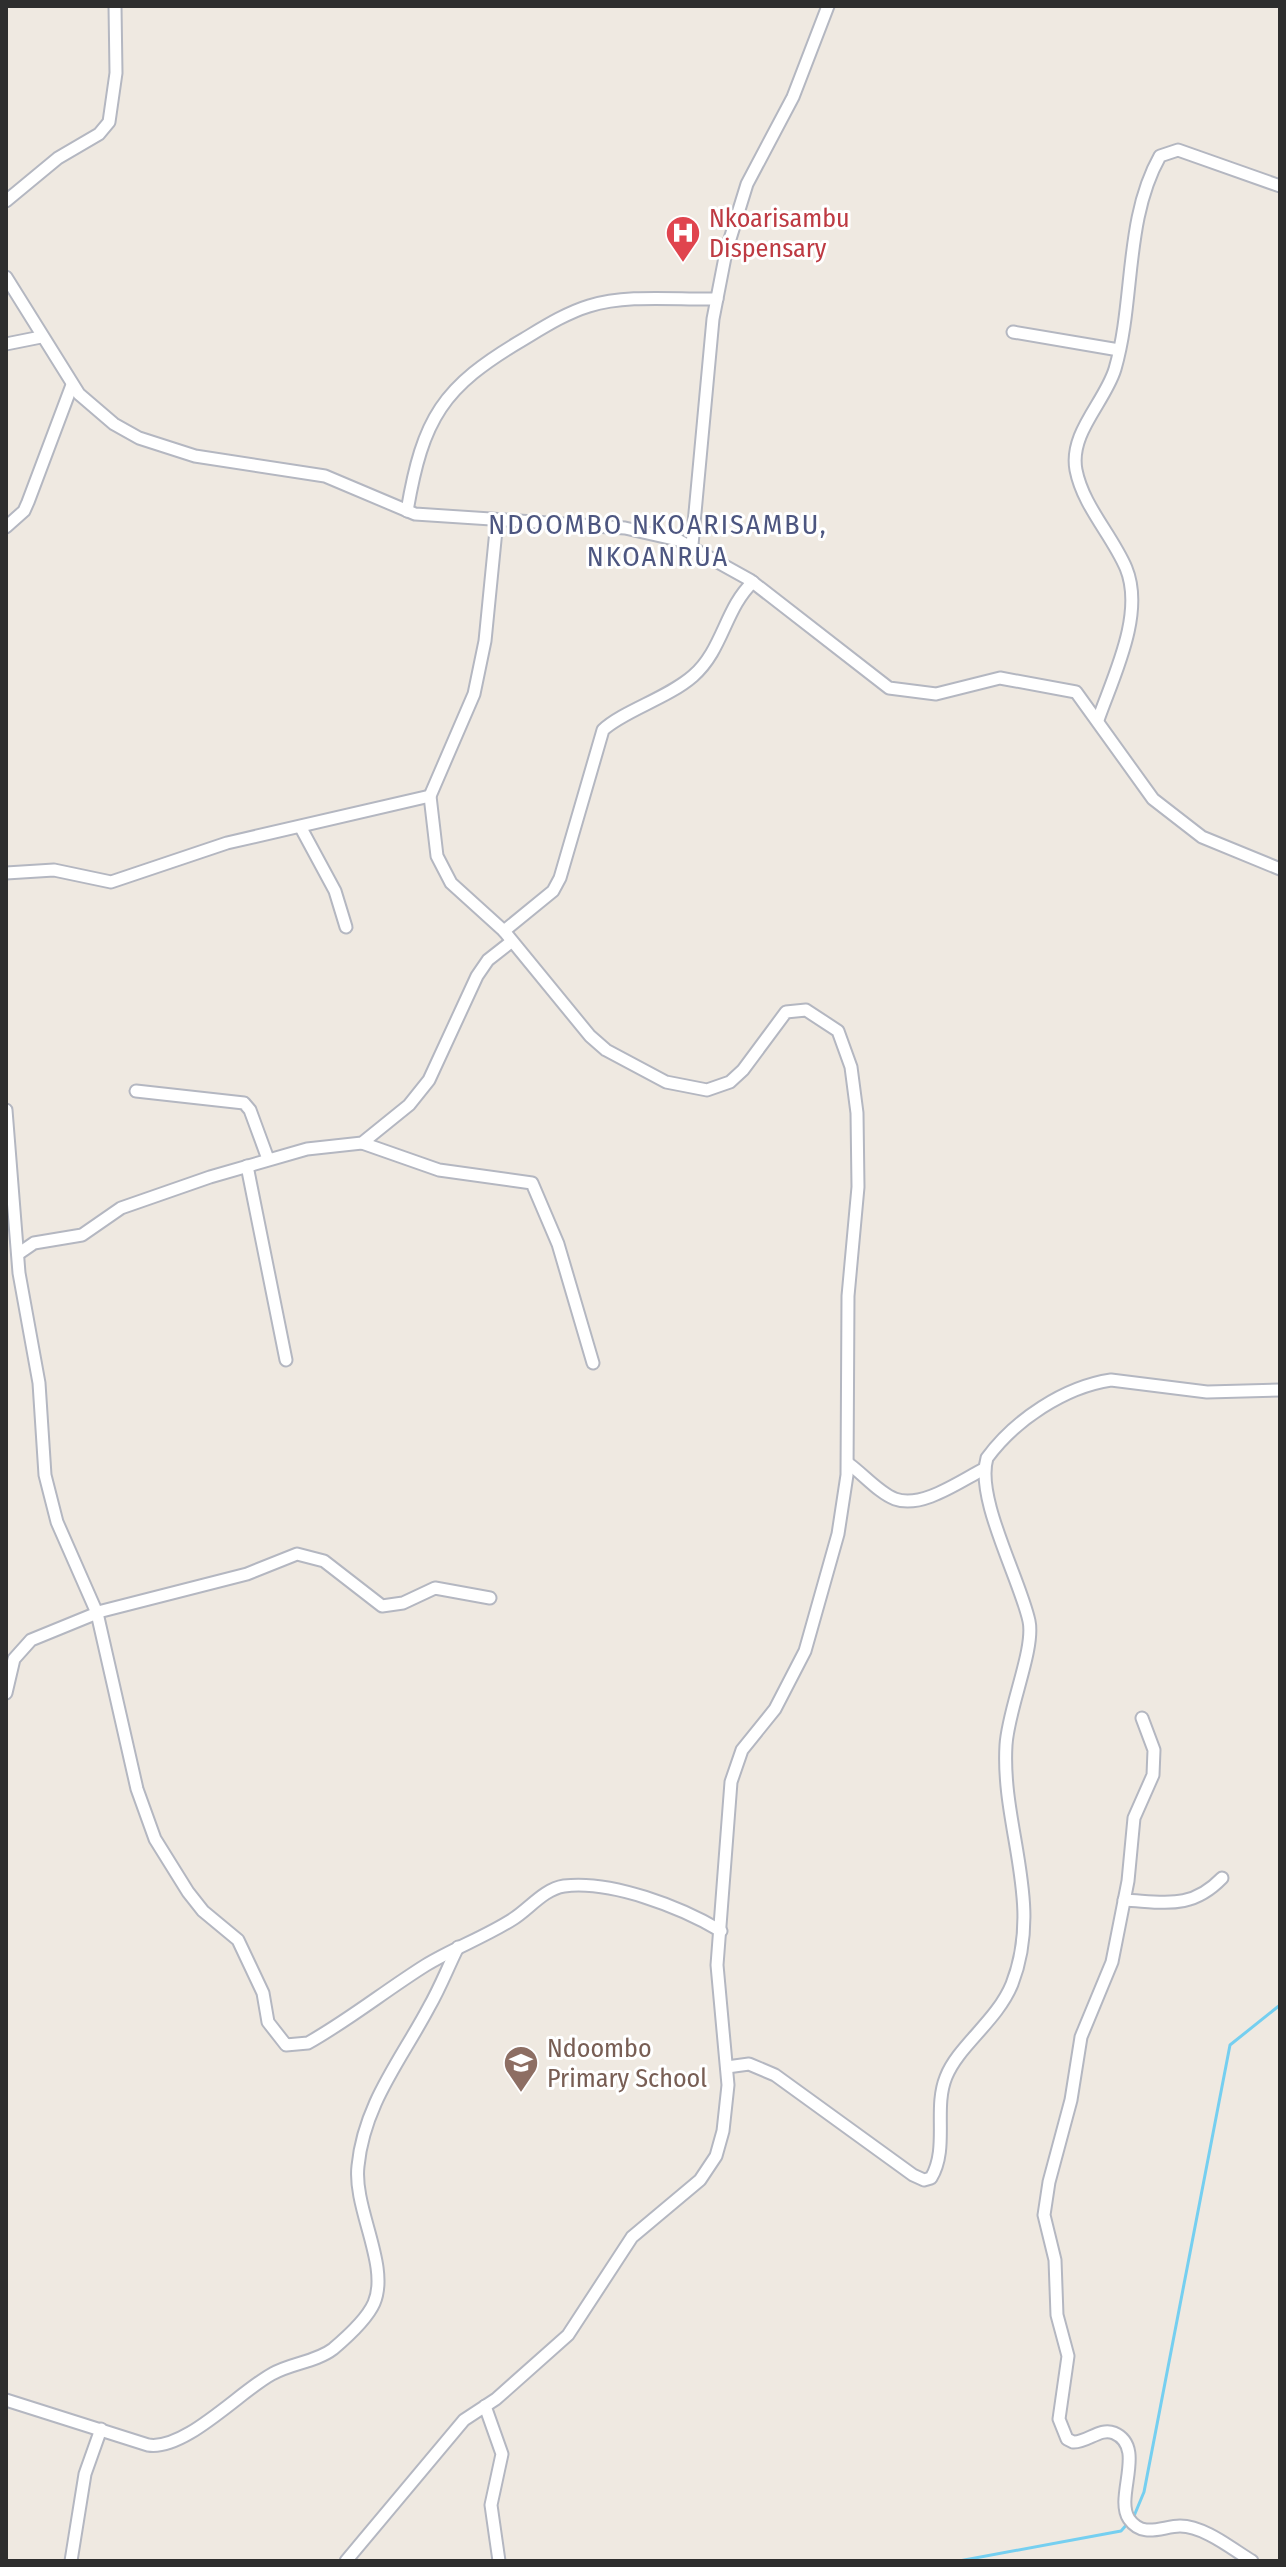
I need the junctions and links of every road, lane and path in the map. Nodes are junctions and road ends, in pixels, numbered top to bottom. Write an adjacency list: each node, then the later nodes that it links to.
1 (115, 6): 4 (street)
2 (828, 6): 6 (street)
3 (1280, 186): 10 (street)
4 (6, 201)
5 (6, 277): 8 (street)
6 (717, 299): 12 (street); 15 (street)
7 (1013, 332): 10 (street)
8 (41, 337): 9 (street); 11 (street)
9 (6, 344)
10 (1119, 350): 17 (street)
11 (72, 385): 12 (street); 14 (street)
12 (407, 511): 13 (street)
13 (497, 520): 15 (street); 18 (street)
14 (6, 527)
15 (692, 545): 16 (street)
16 (753, 582): 17 (street); 23 (street)
17 (1098, 720): 20 (street)
18 (430, 796): 19 (street); 23 (street)
19 (301, 828): 21 (street); 22 (street)
20 (1280, 869)
21 (6, 873)
22 (346, 927)
23 (507, 936): 26 (street); 33 (street)
24 (136, 1091): 27 (street)
25 (6, 1110): 29 (street)
26 (362, 1143): 27 (street); 31 (street)
27 (268, 1159): 28 (street)
28 (247, 1166): 29 (street); 30 (street)
29 (18, 1254): 36 (street)
30 (286, 1360)
31 (593, 1363)
32 (1280, 1390): 34 (street)
33 (849, 1464): 34 (street); 41 (street)
34 (984, 1469): 43 (street)
35 (490, 1598): 36 (street)
36 (97, 1613): 37 (street); 42 (street)
37 (6, 1693)
38 (1142, 1718): 40 (street)
39 (1222, 1878): 40 (street)
40 (1124, 1900): 50 (street)
41 (721, 1931): 42 (street); 43 (street)
42 (458, 1947): 46 (street)
43 (727, 2067): 45 (street)
44 (6, 2400): 46 (street)
45 (485, 2406): 48 (street); 49 (street)
46 (101, 2429): 47 (street)
47 (71, 2561)
48 (346, 2561)
49 (499, 2561)
50 (1252, 2561)

